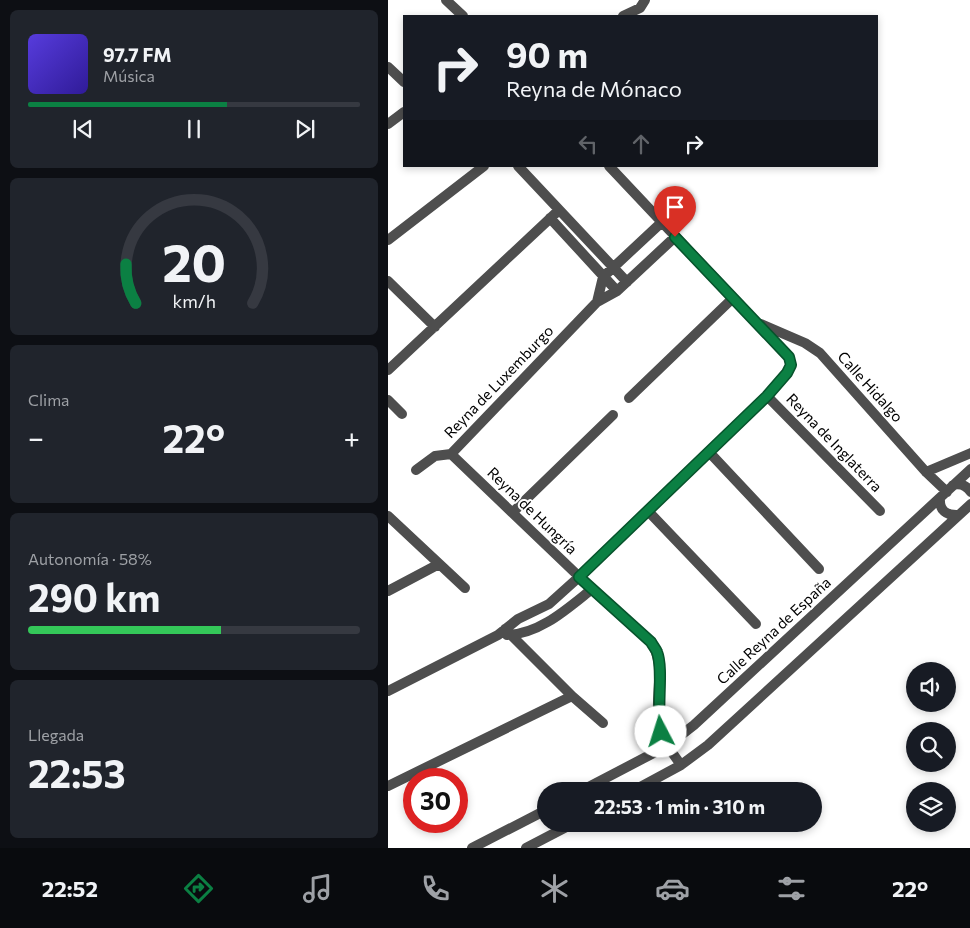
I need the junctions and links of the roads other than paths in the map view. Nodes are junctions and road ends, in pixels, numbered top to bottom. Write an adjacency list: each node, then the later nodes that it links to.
1 (446, 0): 3 (street)
2 (646, 0): 4 (street)
3 (462, 15)
4 (625, 15)
5 (388, 67): 6 (street)
6 (403, 81)
7 (403, 113): 8 (street)
8 (388, 124)
9 (483, 167): 16 (street)
10 (519, 167): 12 (street)
11 (611, 167): 14 (street, Calle Hidalgo)
12 (558, 211): 13 (street); 17 (street)
13 (550, 218): 18 (street); 25 (street)
14 (662, 222): 15 (street, Calle Hidalgo); 17 (street)
15 (675, 237): 20 (street, Reyna de Luxemburgo); 22 (street, Calle Hidalgo)
16 (388, 240)
17 (613, 268): 18 (street); 20 (street)
18 (603, 276): 21 (street); 23 (street)
19 (388, 281): 25 (street)
20 (627, 282): 21 (street, Reyna de Luxemburgo)
21 (617, 291): 23 (street, Reyna de Luxemburgo)
22 (733, 298): 24 (street, Calle Hidalgo); 28 (street)
23 (597, 302): 34 (street, Reyna de Luxemburgo)
24 (757, 322): 27 (street, Calle Hidalgo); 37 (street, Calle Hidalgo)
25 (435, 327): 26 (street)
26 (388, 370)
27 (767, 396): 32 (street); 42 (street, Reyna de Inglaterra)
28 (629, 398)
29 (388, 400): 30 (street)
30 (402, 414)
31 (613, 415): 43 (street)
32 (709, 452): 41 (street); 47 (street)
33 (970, 453): 37 (street)
34 (451, 454): 36 (street, Reyna de Luxemburgo); 43 (street, Reyna de Hungría)
35 (970, 469): 38 (street, Calle Reyna de España)
36 (416, 470)
37 (926, 472): 38 (street, Calle Hidalgo)
38 (947, 492): 39 (street); 44 (street, Calle Hidalgo); 59 (street, Calle Reyna de España)
39 (970, 492)
40 (970, 504): 44 (street)
41 (648, 510): 48 (street); 54 (street)
42 (880, 511)
43 (513, 512): 48 (street, Reyna de Hungría)
44 (958, 515): 60 (street)
45 (388, 516): 46 (street)
46 (439, 564): 49 (street); 51 (street)
47 (819, 569)
48 (579, 577): 50 (street, Reyna de Hungría); 52 (street)
49 (465, 588)
50 (592, 589): 53 (street); 59 (street, Reyna de Hungría)
51 (388, 591)
52 (549, 604): 53 (street); 55 (street)
53 (559, 616): 55 (street)
54 (756, 624)
55 (505, 633): 56 (street); 57 (street)
56 (388, 691)
57 (572, 696): 58 (street); 63 (street)
58 (603, 722)
59 (667, 746): 60 (street, Reyna de Hungría); 61 (street, Calle Reyna de España)
60 (681, 765): 62 (street)
61 (598, 782)
62 (650, 782)
63 (388, 786)
64 (537, 815): 66 (street)
65 (557, 832): 67 (street)
66 (472, 848)
67 (526, 848)

